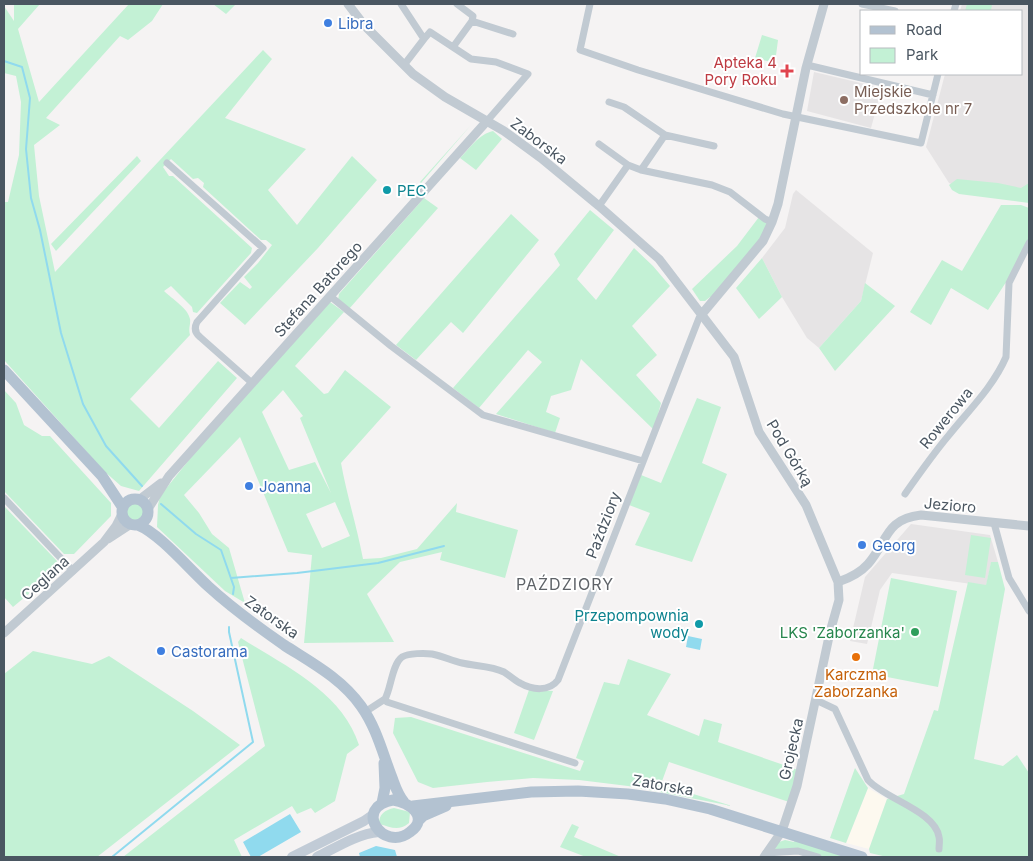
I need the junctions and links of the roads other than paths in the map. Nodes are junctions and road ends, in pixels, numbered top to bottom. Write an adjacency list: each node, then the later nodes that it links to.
1 (348, 4): 12 (street, Zaborska)
2 (401, 4): 10 (street)
3 (457, 4): 8 (street)
4 (590, 4): 17 (street)
5 (824, 4): 13 (street)
6 (862, 4): 7 (street)
7 (890, 10)
8 (472, 21): 9 (street); 11 (street)
9 (513, 34)
10 (424, 39): 11 (street); 12 (street)
11 (453, 47): 18 (street)
12 (404, 65): 18 (street, Zaborska)
13 (807, 65): 15 (street); 17 (street)
14 (938, 75): 15 (street)
15 (933, 95): 17 (street)
16 (608, 102): 19 (street)
17 (796, 117): 26 (street)
18 (487, 121): 25 (street, Zaborska); 28 (street, Stefana Batorego)
19 (665, 135): 21 (street); 24 (street)
20 (599, 144): 23 (street)
21 (714, 146)
22 (167, 163): 31 (street)
23 (628, 165): 24 (street); 25 (street)
24 (641, 170): 26 (street)
25 (598, 206): 29 (street, Zaborska)
26 (772, 222): 29 (street)
27 (1029, 243): 35 (street, Rowerowa)
28 (330, 296): 31 (street, Stefana Batorego); 32 (street)
29 (702, 314): 32 (street, Paździory); 46 (street, Pod Górką)
30 (4, 370): 33 (main road)
31 (252, 383): 34 (street, Stefana Batorego)
32 (643, 461): 49 (street, Paździory)
33 (102, 476): 37 (main road); 38 (main road)
34 (169, 476): 37 (street, Stefana Batorego); 39 (street, Stefana Batorego)
35 (905, 494)
36 (4, 498): 45 (street)
37 (137, 499): 38 (main road); 39 (main road)
38 (122, 511): 41 (main road); 43 (street, Ceglana)
39 (148, 512): 41 (main road); 44 (main road, Zatorska)
40 (994, 523): 42 (street, Jezioro); 46 (street, Jezioro); 47 (street)
41 (134, 524): 43 (street, Ceglana); 44 (main road, Zatorska)
42 (1029, 526)
43 (104, 542): 45 (street, Ceglana)
44 (164, 542): 51 (main road, Zatorska)
45 (73, 571): 48 (street, Ceglana)
46 (838, 582): 50 (street, Grojecka)
47 (1029, 611)
48 (4, 633)
49 (385, 700): 51 (street); 53 (street)
50 (816, 700): 59 (street, Grojecka); 61 (street)
51 (365, 712): 52 (main road, Zatorska)
52 (384, 756): 54 (main road, Zatorska); 56 (main road, Zatorska)
53 (574, 764)
54 (382, 803): 56 (main road); 57 (main road)
55 (452, 803): 56 (main road, Zatorska); 58 (main road, Zatorska); 59 (main road, Zatorska)
56 (408, 804): 58 (main road)
57 (374, 814): 60 (main road); 63 (main road)
58 (418, 821): 60 (main road)
59 (782, 831): 62 (street, Grojecka); 66 (main road, Zatorska)
60 (379, 832): 64 (main road)
61 (939, 849)
62 (765, 855): 65 (street)
63 (292, 857)
64 (317, 857)
65 (818, 857)
66 (862, 857)

